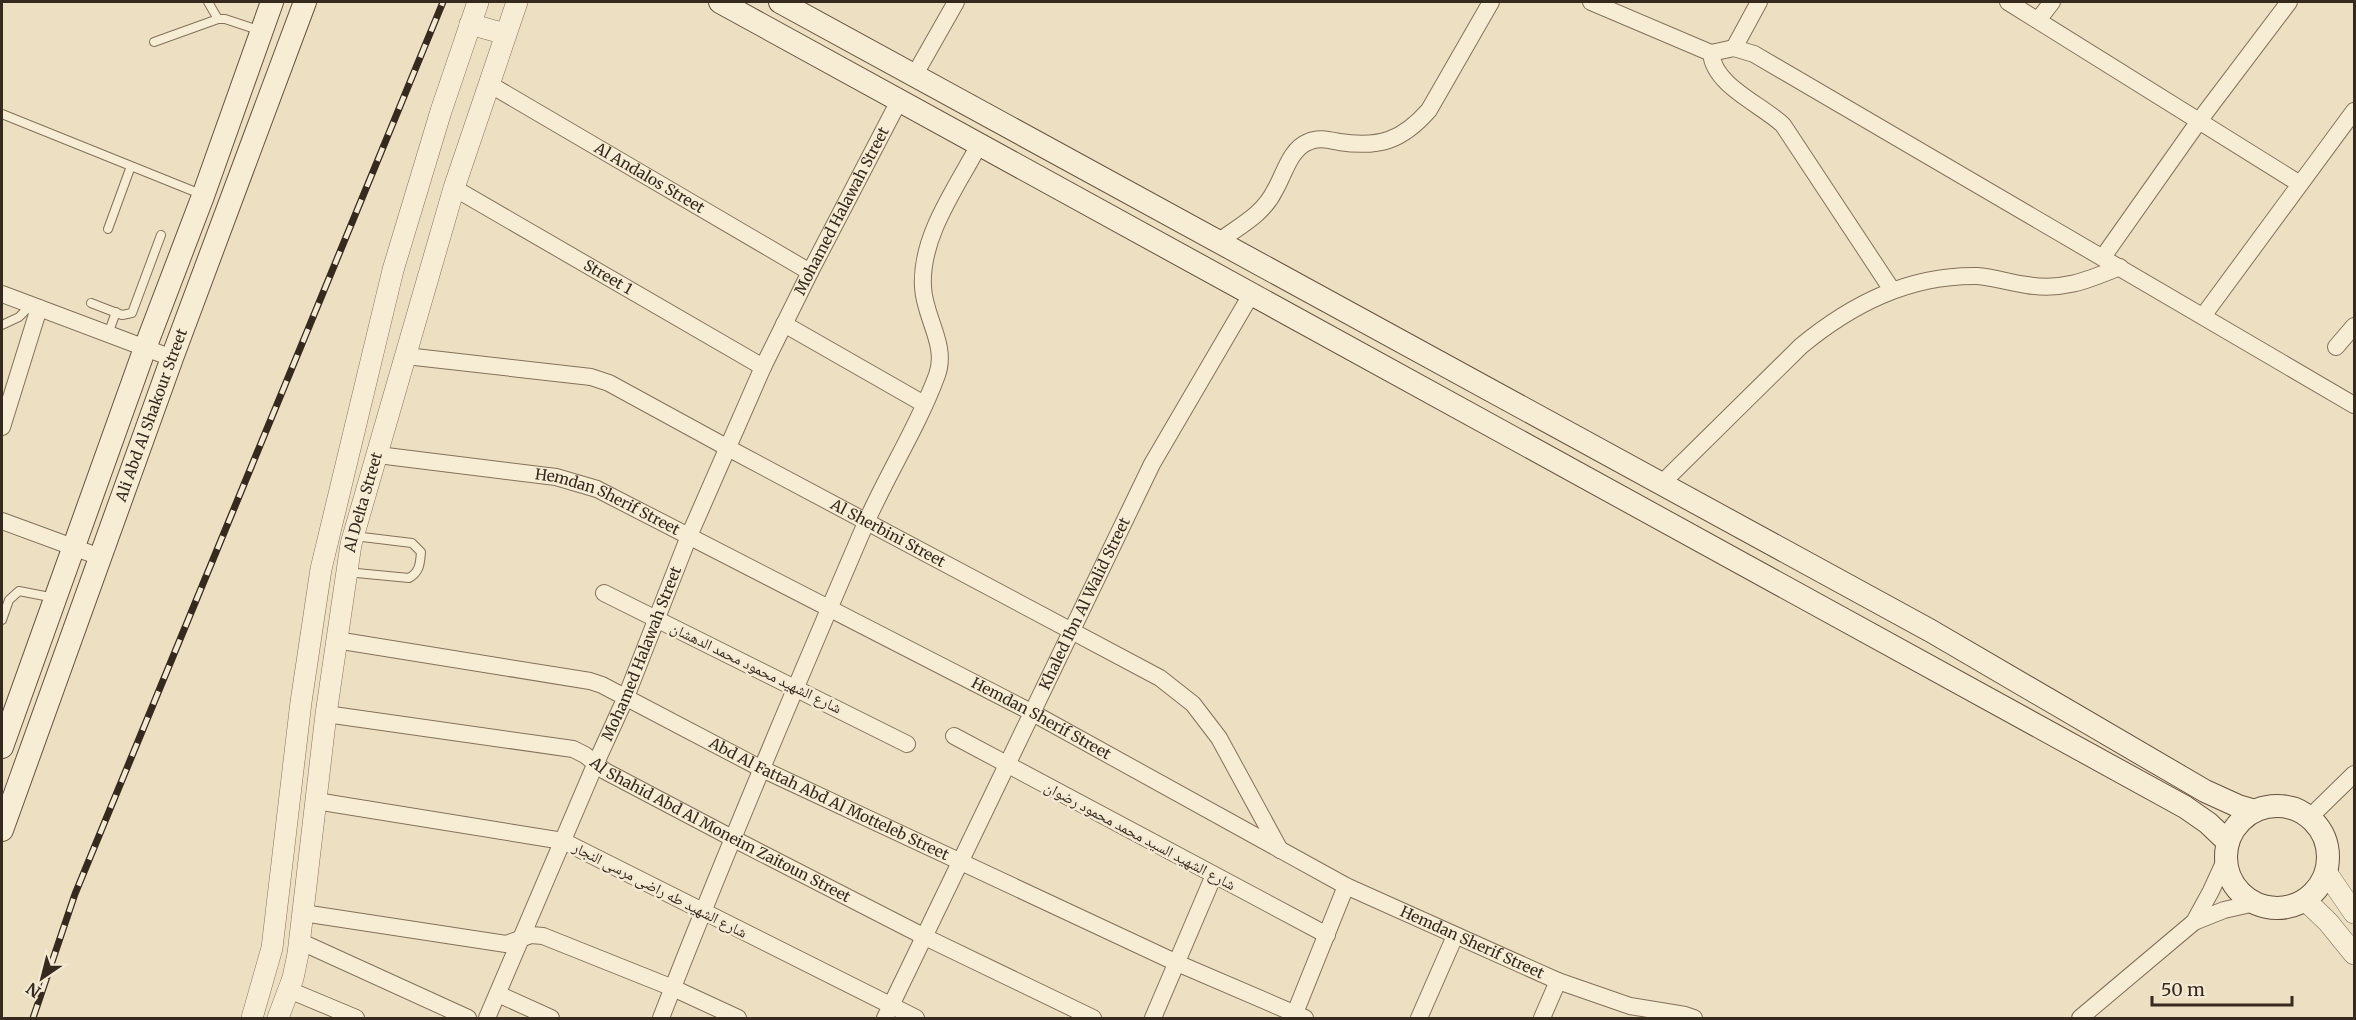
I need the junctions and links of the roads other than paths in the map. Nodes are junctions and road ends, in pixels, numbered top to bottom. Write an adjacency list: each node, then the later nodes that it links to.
1 (208, 2): 15 (lane)
2 (272, 2): 18 (main road, Ali Abd Al Shakour Street)
3 (305, 2): 56 (main road, Ali Abd Al Shakour Street)
4 (478, 2): 17 (street, Al Delta Street)
5 (517, 2): 19 (street, Al Delta Street)
6 (720, 2): 25 (main road)
7 (780, 2): 23 (main road)
8 (956, 2): 23 (street)
9 (1491, 2): 37 (street)
10 (1591, 2): 22 (street)
11 (1759, 2): 21 (street)
12 (2008, 2): 16 (street)
13 (2052, 2): 16 (street)
14 (2289, 2): 28 (street)
15 (218, 19): 18 (lane); 20 (lane)
16 (2038, 20): 28 (street)
17 (470, 24): 19 (street); 63 (street, Al Delta Street)
18 (262, 32): 33 (main road, Ali Abd Al Shakour Street)
19 (505, 34): 24 (street, Al Delta Street)
20 (154, 42)
21 (1734, 48): 22 (street); 39 (street)
22 (1711, 53): 42 (street)
23 (914, 76): 34 (main road)
24 (489, 84): 32 (street, Al Delta Street); 41 (street, Al Andalos Street)
25 (900, 99): 29 (main road); 41 (street, Mohamed Halawah Street)
26 (2355, 111): 31 (street)
27 (2, 114): 30 (lane)
28 (2199, 121): 31 (street); 39 (street)
29 (980, 143): 38 (main road); 58 (street)
30 (131, 166): 33 (lane); 35 (lane)
31 (2300, 184): 48 (street)
32 (454, 188): 55 (street, Al Delta Street); 57 (street, Street 1)
33 (203, 195): 54 (main road, Ali Abd Al Shakour Street)
34 (1184, 223): 37 (main road); 38 (main road)
35 (108, 230)
36 (161, 235): 47 (lane)
37 (1218, 242): 64 (main road)
38 (1171, 248): 43 (main road)
39 (2103, 257): 40 (street)
40 (2120, 267): 42 (street); 48 (street)
41 (810, 272): 49 (street, Mohamed Halawah Street)
42 (1892, 290): 64 (street)
43 (1252, 293): 79 (street, Khaled Ibn Al Walid Street); 98 (main road)
44 (2, 294): 46 (street)
45 (92, 303): 47 (lane)
46 (35, 307): 50 (lane); 52 (street); 60 (street)
47 (116, 312): 52 (lane)
48 (2203, 315): 59 (street)
49 (784, 324): 57 (street, Mohamed Halawah Street); 58 (street)
50 (2, 325)
51 (2355, 326): 53 (street)
52 (108, 334): 54 (street)
53 (2336, 347)
54 (145, 348): 56 (street); 70 (main road, Ali Abd Al Shakour Street)
55 (406, 356): 61 (street, Al Sherbini Street); 62 (street, Al Delta Street)
56 (172, 358): 71 (main road, Ali Abd Al Shakour Street)
57 (763, 367): 61 (street, Mohamed Halawah Street)
58 (924, 404): 66 (street)
59 (2355, 405)
60 (2, 427)
61 (728, 448): 66 (street, Al Sherbini Street); 67 (street, Mohamed Halawah Street)
62 (376, 463): 63 (street); 67 (street, Hemdan Sherif Street); 69 (street, Al Delta Street)
63 (346, 466): 68 (street, Al Delta Street)
64 (1661, 484): 93 (main road)
65 (2, 521): 70 (street)
66 (866, 522): 76 (street); 79 (street, Al Sherbini Street)
67 (689, 536): 76 (street, Hemdan Sherif Street); 77 (street, Mohamed Halawah Street)
68 (327, 540): 69 (street); 72 (street, Al Delta Street)
69 (352, 540): 73 (street, Al Delta Street); 73 (lane)
70 (73, 547): 71 (street); 75 (main road, Ali Abd Al Shakour Street)
71 (100, 557): 95 (main road, Ali Abd Al Shakour Street)
72 (321, 569): 73 (street); 124 (street, Al Delta Street)
73 (346, 572): 80 (street, Al Delta Street)
74 (604, 593): 77 (street, شارع الشهيد محمود محمد الدهشان)
75 (55, 598): 78 (lane); 87 (main road, Ali Abd Al Shakour Street)
76 (830, 608): 81 (street); 83 (street, Hemdan Sherif Street)
77 (656, 618): 81 (street, شارع الشهيد محمود محمد الدهشان); 82 (street, Mohamed Halawah Street)
78 (2, 620)
79 (1072, 629): 83 (street, Khaled Ibn Al Walid Street); 99 (street, Al Sherbini Street)
80 (336, 640): 82 (street, Abd Al Fattah Abd Al Motteleb Street); 84 (street, Al Delta Street)
81 (796, 689): 86 (street, شارع الشهيد محمود محمد الدهشان); 90 (street)
82 (626, 697): 89 (street, Mohamed Halawah Street); 90 (street, Abd Al Fattah Abd Al Motteleb Street)
83 (1031, 712): 88 (street, Khaled Ibn Al Walid Street); 99 (street, Hemdan Sherif Street)
84 (326, 714): 89 (street, Al Shahid Abd Al Moneim Zaitoun Street); 92 (street, Al Delta Street)
85 (954, 736): 88 (street, شارع الشهيد السيد محمد محمود رضوان)
86 (907, 744)
87 (2, 747)
88 (1006, 764): 100 (street, Khaled Ibn Al Walid Street); 102 (street, شارع الشهيد السيد محمد محمود رضوان)
89 (595, 765): 96 (street, Al Shahid Abd Al Moneim Zaitoun Street); 97 (street, Mohamed Halawah Street)
90 (762, 770): 96 (street); 100 (street, Abd Al Fattah Abd Al Motteleb Street)
91 (2355, 774): 94 (street)
92 (316, 801): 97 (street, شارع الشهيد طه راضى مرسى النجار); 108 (street, Al Delta Street)
93 (2255, 811): 94 (main road); 98 (main road)
94 (2309, 818): 101 (main road)
95 (2, 830)
96 (734, 839): 106 (street); 112 (street, Al Shahid Abd Al Moneim Zaitoun Street)
97 (563, 841): 106 (street, شارع الشهيد طه راضى مرسى النجار); 113 (street, Mohamed Halawah Street)
98 (2227, 850): 105 (main road); 109 (street)
99 (1280, 851): 103 (street, Hemdan Sherif Street)
100 (959, 862): 112 (street, Khaled Ibn Al Walid Street); 116 (street, Abd Al Fattah Abd Al Motteleb Street)
101 (2326, 872): 104 (main road); 107 (street)
102 (1214, 875): 110 (street, شارع الشهيد السيد محمد محمود رضوان); 116 (street)
103 (1346, 886): 110 (street); 111 (street, Hemdan Sherif Street)
104 (2305, 900): 105 (main road); 115 (street)
105 (2255, 903): 109 (street)
106 (703, 911): 118 (street); 121 (street, شارع الشهيد طه راضى مرسى النجار)
107 (2355, 913)
108 (303, 914): 113 (street); 114 (street, Al Delta Street)
109 (2194, 921): 138 (street)
110 (1327, 935): 123 (street)
111 (1455, 936): 117 (street, Hemdan Sherif Street); 135 (street)
112 (925, 937): 121 (street, Khaled Ibn Al Walid Street); 133 (street, Al Shahid Abd Al Moneim Zaitoun Street)
113 (521, 939): 118 (street); 120 (street, Mohamed Halawah Street)
114 (299, 941): 119 (street, Al Delta Street); 127 (street)
115 (2355, 954)
116 (1177, 963): 123 (street, Abd Al Fattah Abd Al Motteleb Street); 134 (street)
117 (1558, 981): 122 (street, Hemdan Sherif Street); 136 (street)
118 (673, 988): 130 (street); 131 (street)
119 (289, 990): 125 (street, Al Delta Street); 126 (street)
120 (498, 994): 128 (street, Mohamed Halawah Street); 129 (street)
121 (888, 1012): 132 (street, شارع الشهيد طه راضى مرسى النجار)
122 (1648, 1014): 137 (street, Hemdan Sherif Street)
123 (1298, 1017)
124 (252, 1018)
125 (278, 1018)
126 (356, 1018)
127 (468, 1018)
128 (487, 1018)
129 (550, 1018)
130 (661, 1018)
131 (738, 1018)
132 (916, 1018)
133 (1093, 1018)
134 (1153, 1018)
135 (1419, 1018)
136 (1542, 1018)
137 (1694, 1018)
138 (2080, 1018)

